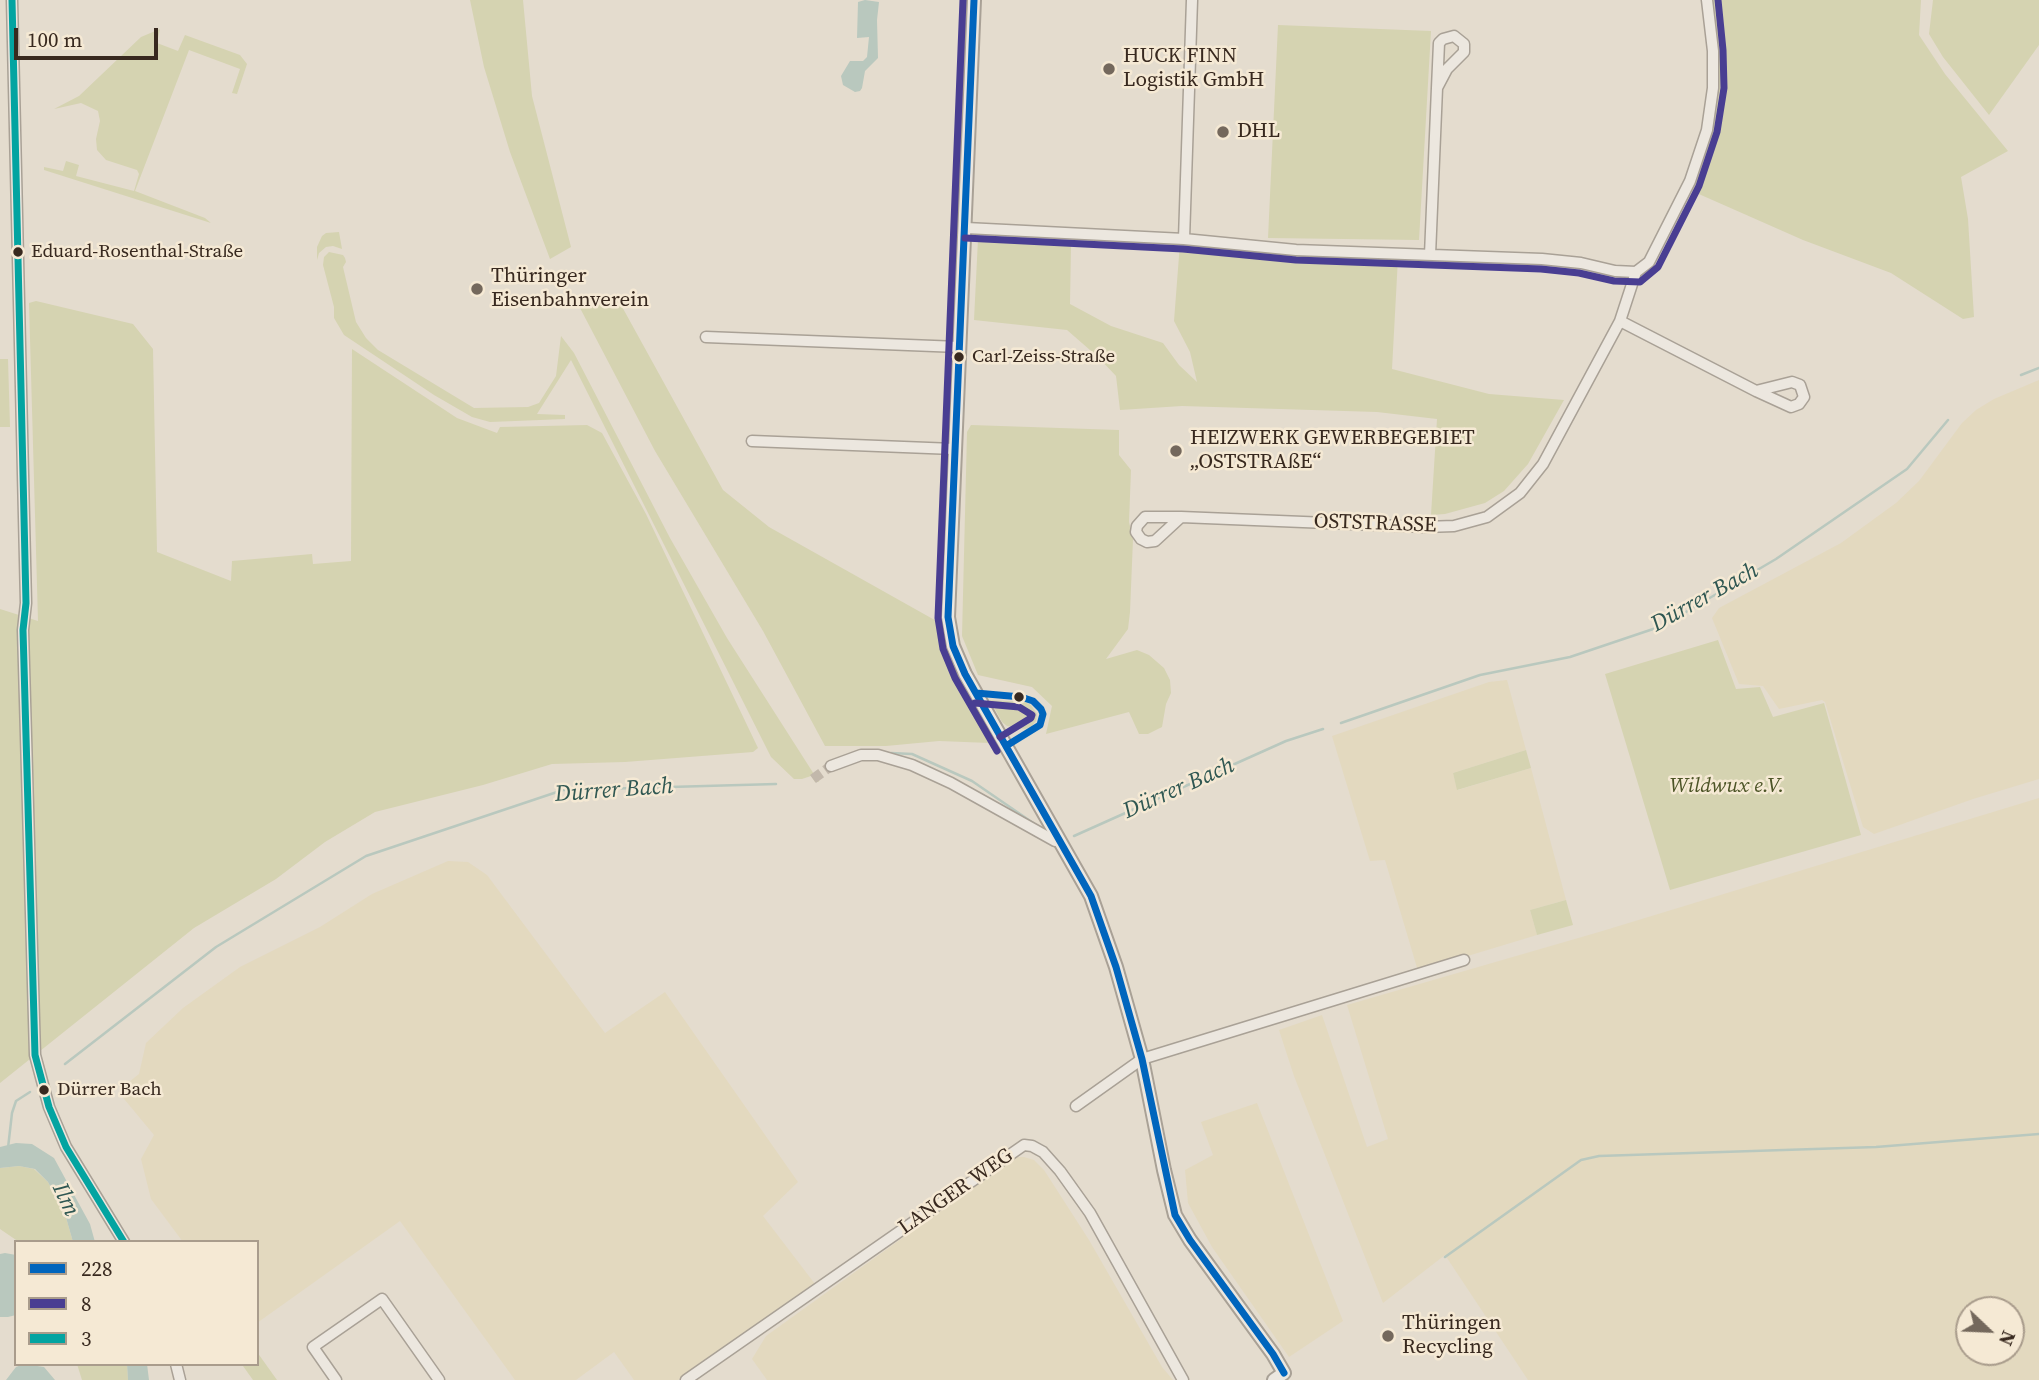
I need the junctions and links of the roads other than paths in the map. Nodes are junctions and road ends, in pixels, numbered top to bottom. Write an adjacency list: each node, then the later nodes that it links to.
1 (12, 0): 22 (street)
2 (974, 0): 6 (street)
3 (1192, 0): 7 (street)
4 (1707, 0): 9 (street)
5 (1437, 88): 5 (street); 8 (street)
6 (966, 228): 7 (street); 12 (street)
7 (1184, 239): 8 (street)
8 (1430, 255): 9 (street)
9 (1636, 272): 10 (street, OSTSTRASSE)
10 (1620, 321): 13 (street); 16 (street, OSTSTRASSE)
11 (706, 337): 12 (street)
12 (960, 347): 15 (street)
13 (1756, 391)
14 (752, 441): 15 (street)
15 (954, 449): 18 (street)
16 (1181, 517)
17 (831, 766): 18 (street)
18 (1060, 841): 20 (street)
19 (1464, 960): 20 (street)
20 (1142, 1059): 21 (street); 23 (street)
21 (1076, 1106)
22 (123, 1240)
23 (1282, 1378)
24 (336, 1380): 25 (street)
25 (439, 1380)
26 (686, 1380): 27 (street, LANGER WEG)
27 (1182, 1380)

